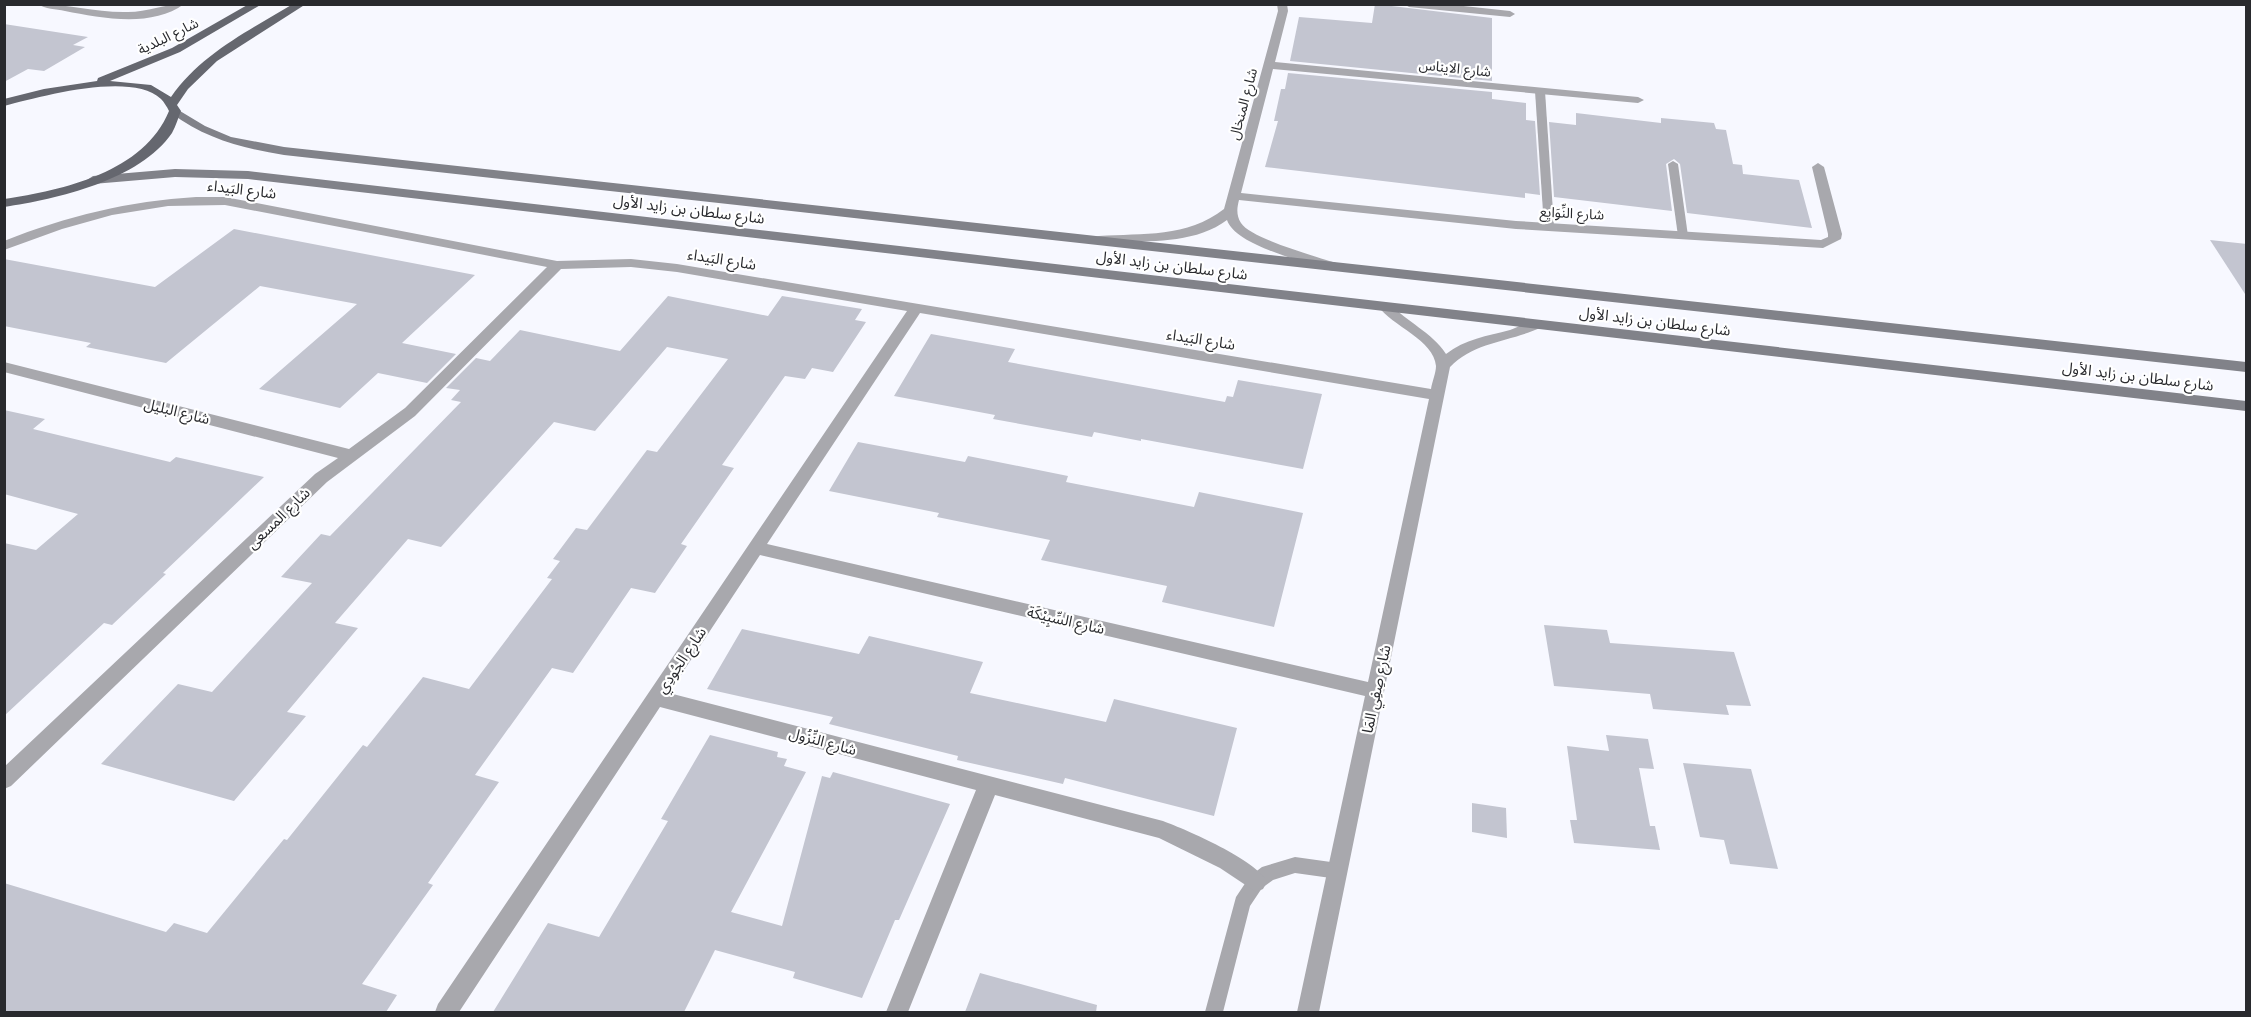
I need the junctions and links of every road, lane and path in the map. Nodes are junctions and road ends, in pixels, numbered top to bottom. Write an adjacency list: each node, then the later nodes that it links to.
1 (44, 4): 2 (street)
2 (179, 4)
3 (257, 4): 9 (main road, شارع البلدية)
4 (301, 4): 13 (main road)
5 (1282, 4): 8 (street, شارع المنخال)
6 (1409, 4): 7 (street)
7 (1510, 14)
8 (1269, 65): 10 (street, شارع الايناس); 17 (street, شارع المنخال)
9 (87, 85): 12 (main road); 13 (main road)
10 (1540, 91): 11 (street, شارع الايناس); 20 (lane)
11 (1638, 100)
12 (5, 102)
13 (173, 108): 16 (main road); 22 (main road, شارع سلطان بن زايد الأول)
14 (1673, 164): 21 (lane)
15 (1818, 167): 21 (street, شارع النِّوَايِع)
16 (93, 180): 18 (main road); 26 (main road, شارع سلطان بن زايد الأول)
17 (1234, 196): 19 (street, شارع المنخال); 20 (street, شارع النِّوَايِع)
18 (7, 203)
19 (1230, 211): 22 (street); 25 (street)
20 (1549, 227): 21 (street, شارع النِّوَايِع)
21 (1683, 236)
22 (1099, 240): 25 (main road, شارع سلطان بن زايد الأول)
23 (4, 246): 24 (street, شارع البَيداء)
24 (557, 265): 27 (street, شارع البَيداء); 34 (street, شارع المسعى)
25 (1334, 267): 31 (main road, شارع سلطان بن زايد الأول)
26 (1385, 306): 28 (main road, شارع سلطان بن زايد الأول); 29 (street)
27 (916, 308): 32 (street, شارع البَيداء); 35 (street, شارع الجُودِي)
28 (1537, 324): 29 (street); 33 (main road, شارع سلطان بن زايد الأول)
29 (1443, 366): 32 (street, شارع صِفِي المَا)
30 (4, 367): 34 (street, شارع البليل)
31 (2247, 367)
32 (1437, 395): 36 (street, شارع صِفِي المَا)
33 (2247, 406)
34 (350, 455): 38 (street, شارع المسعى)
35 (756, 548): 36 (street, شارع السِّبِيْكَة); 37 (street, شارع الجُودِي)
36 (1375, 692): 40 (street, شارع صِفِي المَا)
37 (656, 698): 39 (street, شارع النِّزُول); 42 (street, شارع الجُودِي)
38 (4, 780)
39 (989, 784): 41 (street, شارع النِّزُول); 43 (street)
40 (1338, 871): 41 (lane); 45 (street, شارع صِفِي المَا)
41 (1256, 882): 44 (lane)
42 (446, 1012)
43 (897, 1012)
44 (1214, 1012)
45 (1308, 1012)

